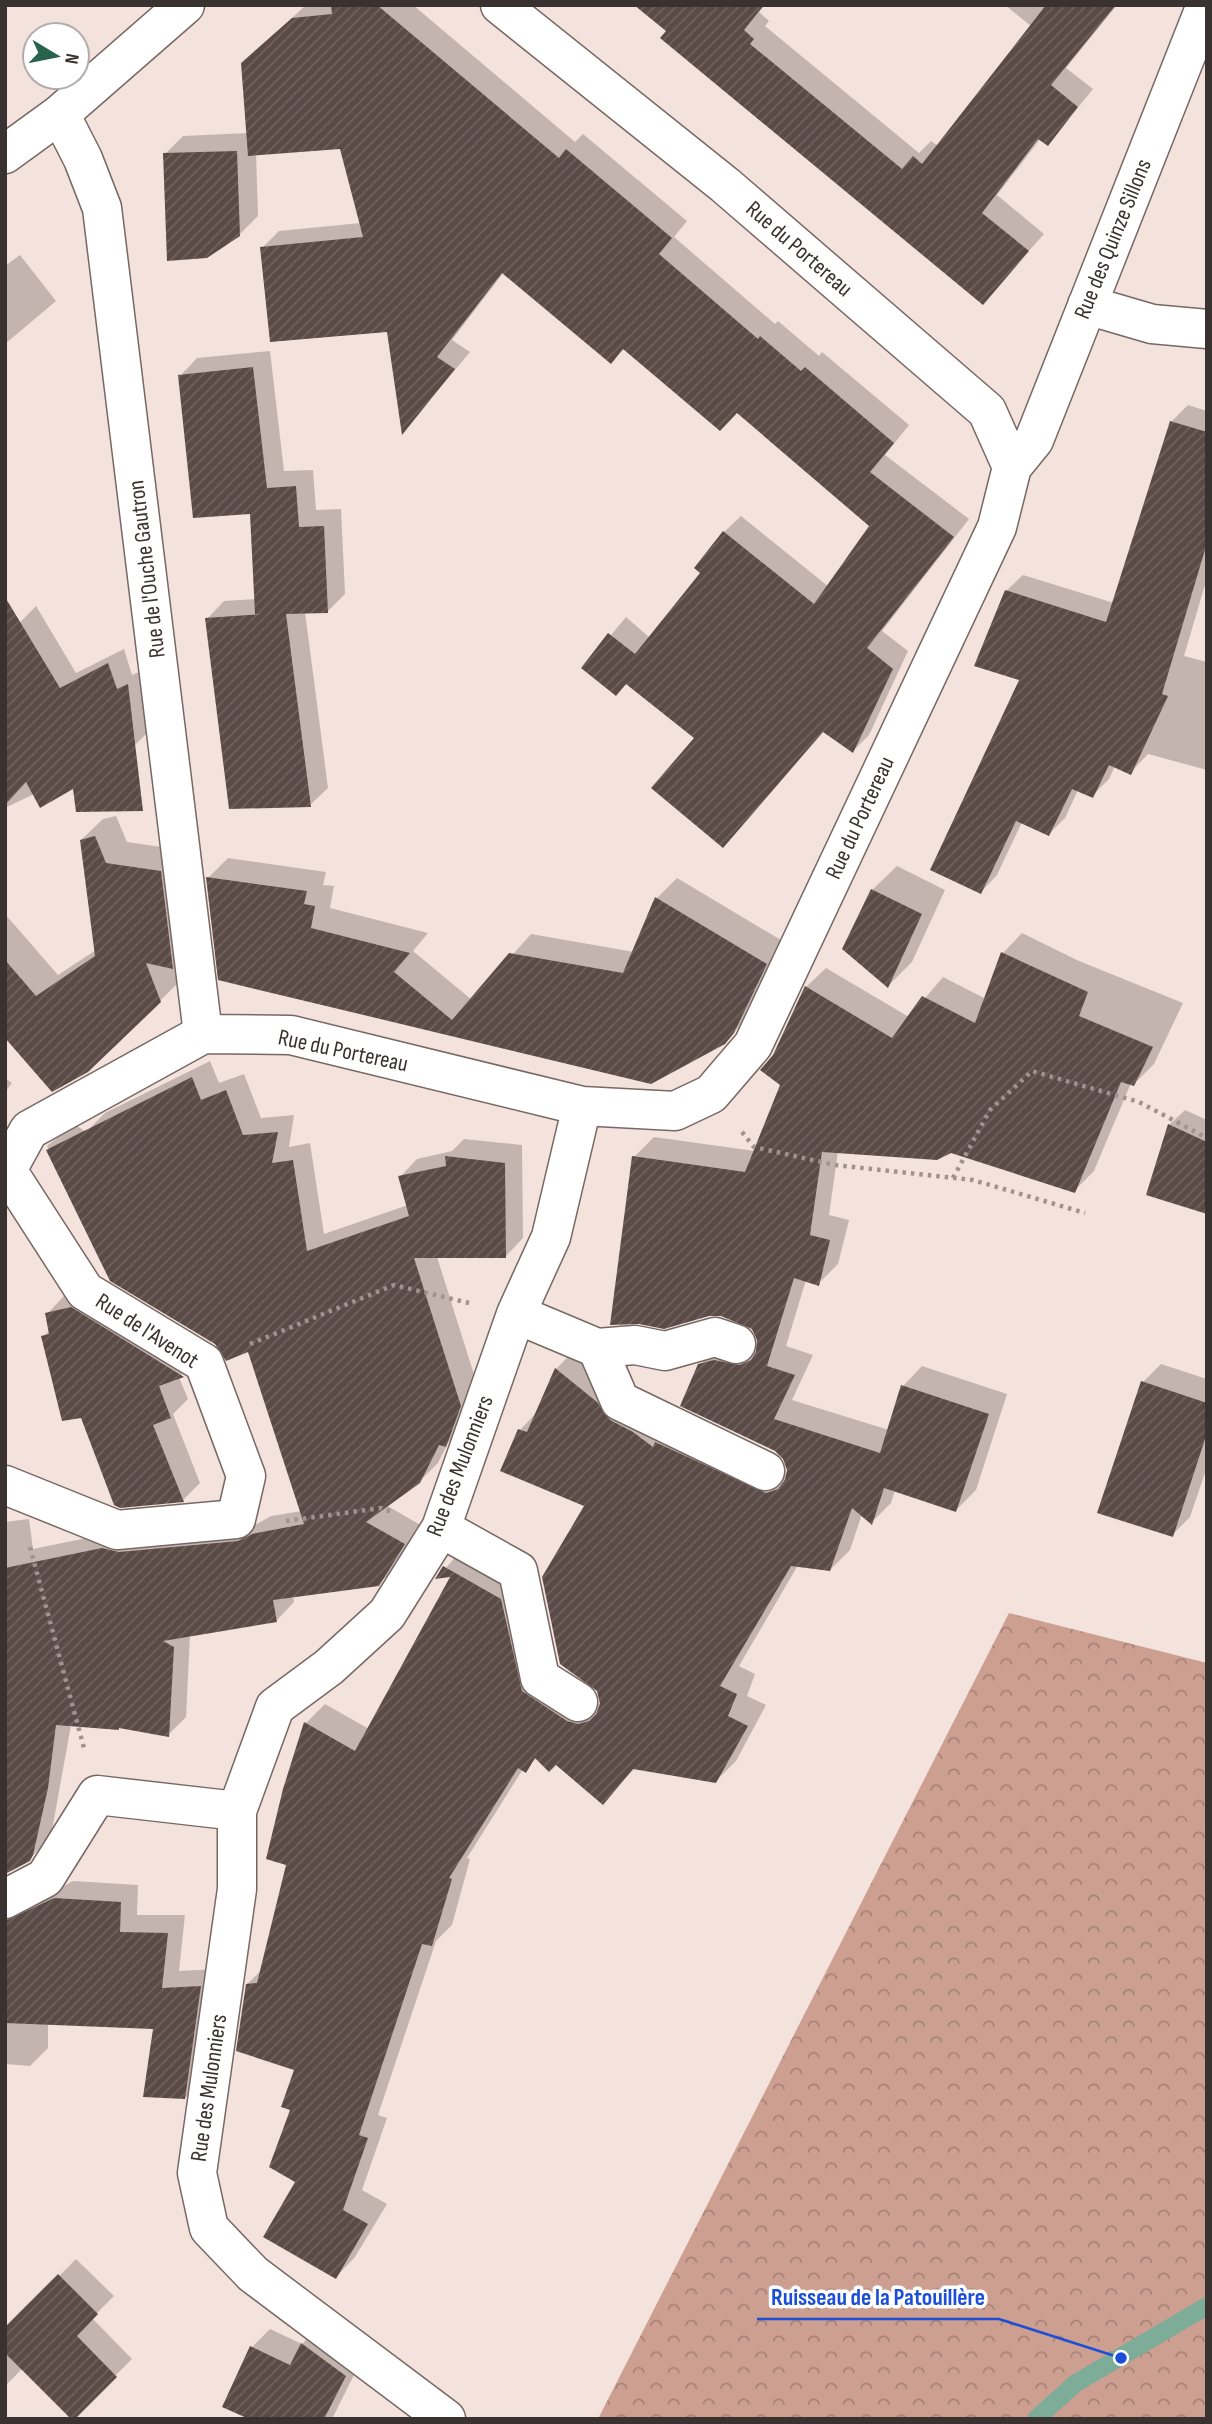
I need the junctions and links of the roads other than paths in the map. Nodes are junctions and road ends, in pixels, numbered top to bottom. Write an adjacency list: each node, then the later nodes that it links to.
1 (184, 5): 4 (street)
2 (499, 5): 8 (street, Rue du Portereau)
3 (1206, 5): 6 (street, Rue des Quinze Sillons)
4 (60, 114): 5 (street); 9 (street, Rue de l'Ouche Gautron)
5 (5, 154)
6 (1087, 305): 7 (street); 8 (street, Rue des Quinze Sillons)
7 (1207, 329)
8 (1012, 467): 10 (street, Rue du Portereau)
9 (203, 1034): 10 (street, Rue du Portereau); 11 (street, Rue du Portereau)
10 (582, 1107): 12 (street, Rue des Mulonniers)
11 (8, 1170): 16 (street, Rue de l'Avenot)
12 (516, 1314): 14 (street); 17 (street, Rue des Mulonniers)
13 (736, 1343): 14 (street)
14 (597, 1348): 15 (street)
15 (765, 1472)
16 (5, 1485)
17 (441, 1528): 18 (street); 19 (street, Rue des Mulonniers)
18 (578, 1702)
19 (236, 1811): 20 (street); 21 (street, Rue des Mulonniers)
20 (5, 1899)
21 (446, 2419)

